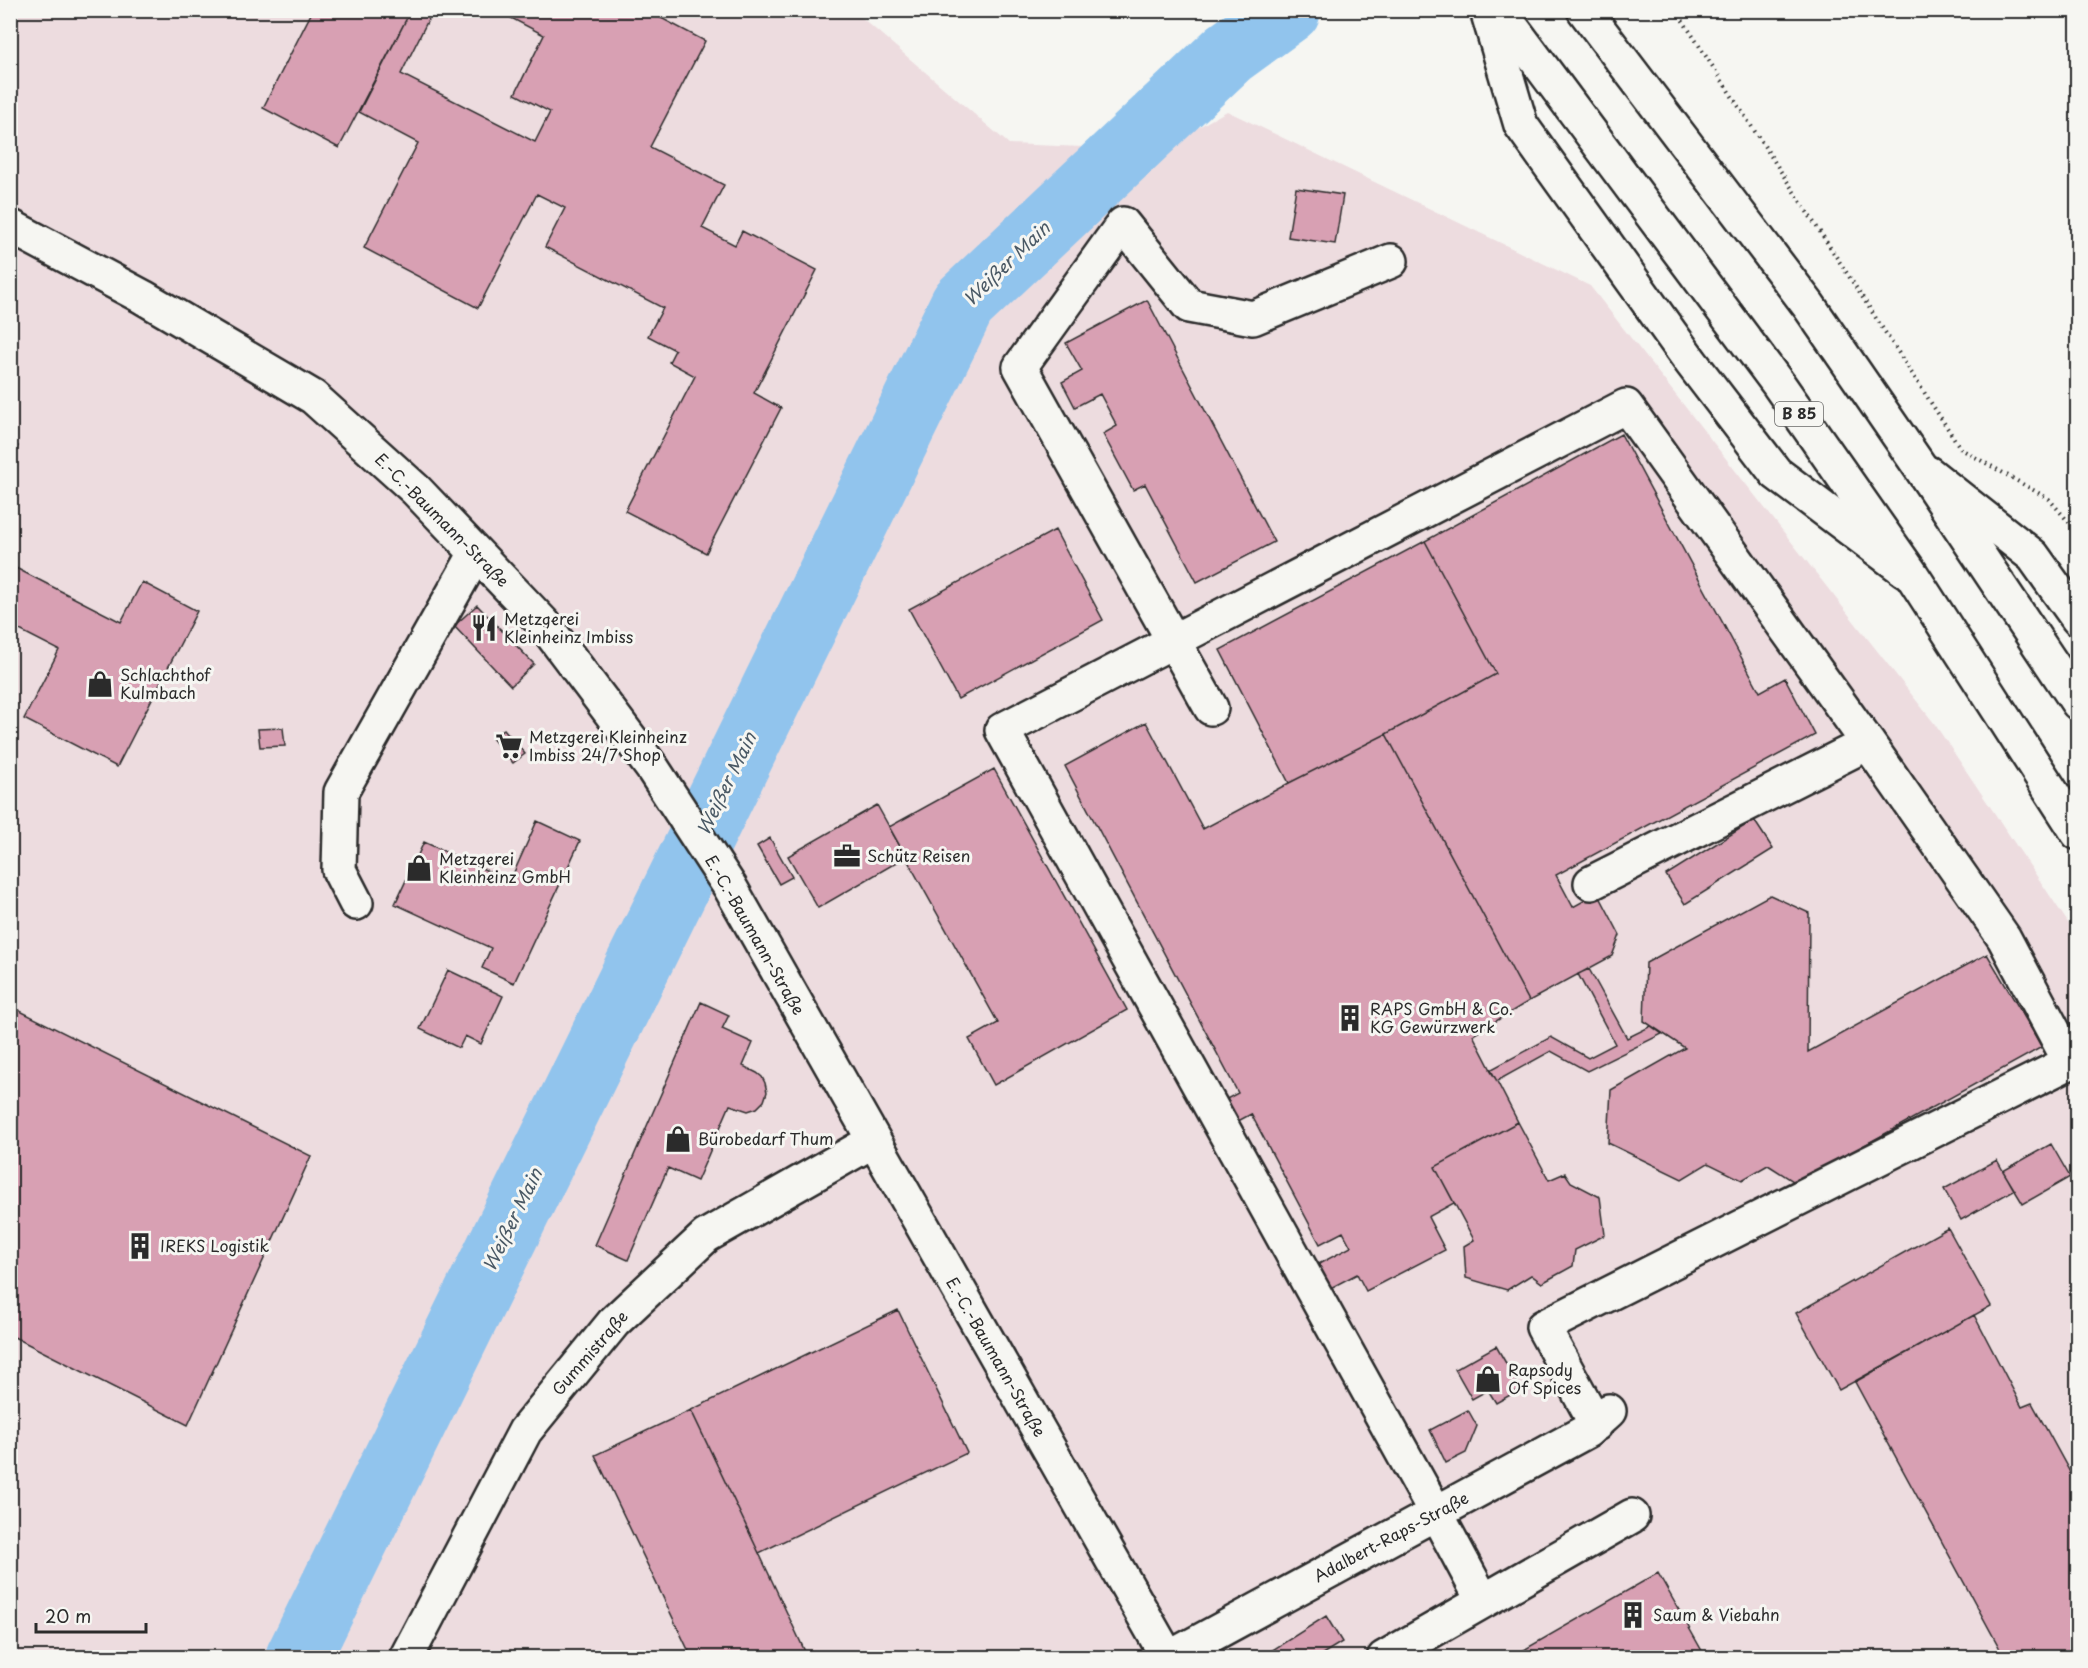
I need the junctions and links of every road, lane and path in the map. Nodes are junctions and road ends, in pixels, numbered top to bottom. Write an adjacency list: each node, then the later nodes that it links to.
1 (1487, 10): 10 (main road)
2 (1499, 10): 10 (main road, B 85)
3 (1584, 10): 7 (main road)
4 (1676, 10): 8 (path)
5 (10, 226): 9 (main road, E.-C.-Baumann-Straße)
6 (1390, 261): 12 (main road)
7 (1920, 467): 11 (main road); 13 (main road)
8 (2078, 533)
9 (476, 553): 18 (main road); 19 (main road, E.-C.-Baumann-Straße)
10 (1912, 575): 16 (main road, B 85)
11 (2078, 619)
12 (1174, 641): 14 (main road); 15 (main road); 20 (main road)
13 (2078, 703)
14 (1211, 708)
15 (1868, 743): 17 (main road); 20 (main road, Adalbert-Raps-Straße)
16 (2078, 833)
17 (1591, 883)
18 (356, 903)
19 (873, 1141): 23 (main road, Gummistraße); 24 (main road, E.-C.-Baumann-Straße)
20 (1436, 1513): 22 (main road); 24 (main road, Adalbert-Raps-Straße)
21 (1632, 1516): 22 (main road)
22 (1483, 1601): 25 (main road)
23 (406, 1658)
24 (1168, 1658)
25 (1384, 1658)

